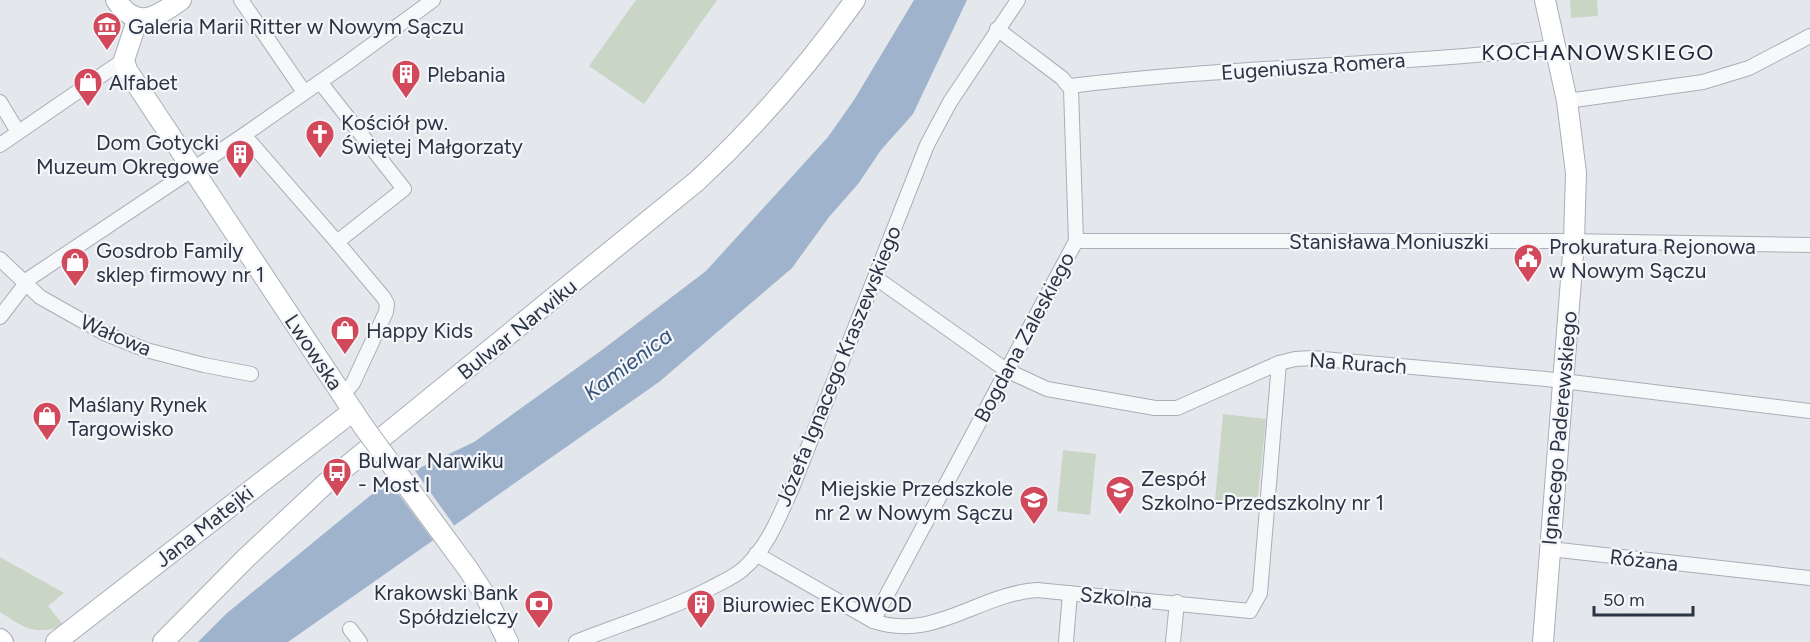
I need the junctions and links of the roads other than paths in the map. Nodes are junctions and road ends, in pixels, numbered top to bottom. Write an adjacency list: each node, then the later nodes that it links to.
1 (116, 0): 8 (street)
2 (181, 0): 8 (street)
3 (241, 0): 15 (street)
4 (433, 0): 13 (street)
5 (855, 0): 44 (street, Bulwar Narwiku)
6 (1017, 0): 9 (street, Józefa Ignacego Kraszewskiego)
7 (1545, 0): 11 (street, Ignacego Paderewskiego)
8 (138, 18): 12 (street)
9 (997, 29): 14 (street); 27 (street, Józefa Ignacego Kraszewskiego)
10 (1810, 36): 16 (street)
11 (1556, 47): 14 (street, Eugeniusza Romera); 16 (street, Ignacego Paderewskiego)
12 (121, 62): 18 (street); 21 (street, Lwowska)
13 (320, 82): 15 (street); 24 (street)
14 (1070, 86): 22 (street, Bogdana Zaleskiego)
15 (304, 92): 19 (street)
16 (1567, 101): 23 (street, Ignacego Paderewskiego)
17 (0, 102): 18 (street)
18 (18, 132): 20 (street)
19 (244, 135): 21 (street); 24 (street)
20 (0, 145)
21 (192, 170): 28 (street); 34 (street, Lwowska)
22 (1076, 241): 23 (street, Stanisława Moniuszki); 31 (street, Bogdana Zaleskiego)
23 (1574, 241): 25 (street, Stanisława Moniuszki); 33 (street, Ignacego Paderewskiego)
24 (337, 242): 34 (street)
25 (1810, 245)
26 (0, 259): 28 (street, Wałowa)
27 (876, 278): 31 (street, Na Rurach); 37 (street, Józefa Ignacego Kraszewskiego)
28 (26, 284): 29 (street); 32 (street, Wałowa)
29 (0, 317)
30 (1279, 363): 31 (street, Na Rurach); 33 (street, Na Rurach); 40 (street, Szkolna)
31 (1006, 370): 41 (street, Bogdana Zaleskiego)
32 (251, 374)
33 (1563, 382): 35 (street, Na Rurach); 36 (street, Ignacego Paderewskiego)
34 (353, 411): 43 (street, Jana Matejki); 46 (street, Lwowska, bridge)
35 (1810, 411)
36 (1550, 549): 38 (street, Różana); 50 (street, Ignacego Paderewskiego)
37 (756, 554): 41 (street, Szkolna); 47 (street, Józefa Ignacego Kraszewskiego)
38 (1810, 578)
39 (1070, 593): 40 (street, Szkolna); 41 (street, Szkolna); 48 (street)
40 (1177, 602): 49 (street)
41 (873, 621)
42 (350, 629): 45 (street)
43 (56, 642)
44 (163, 642)
45 (360, 642)
46 (508, 642)
47 (576, 642)
48 (1066, 642)
49 (1173, 642)
50 (1543, 642)

